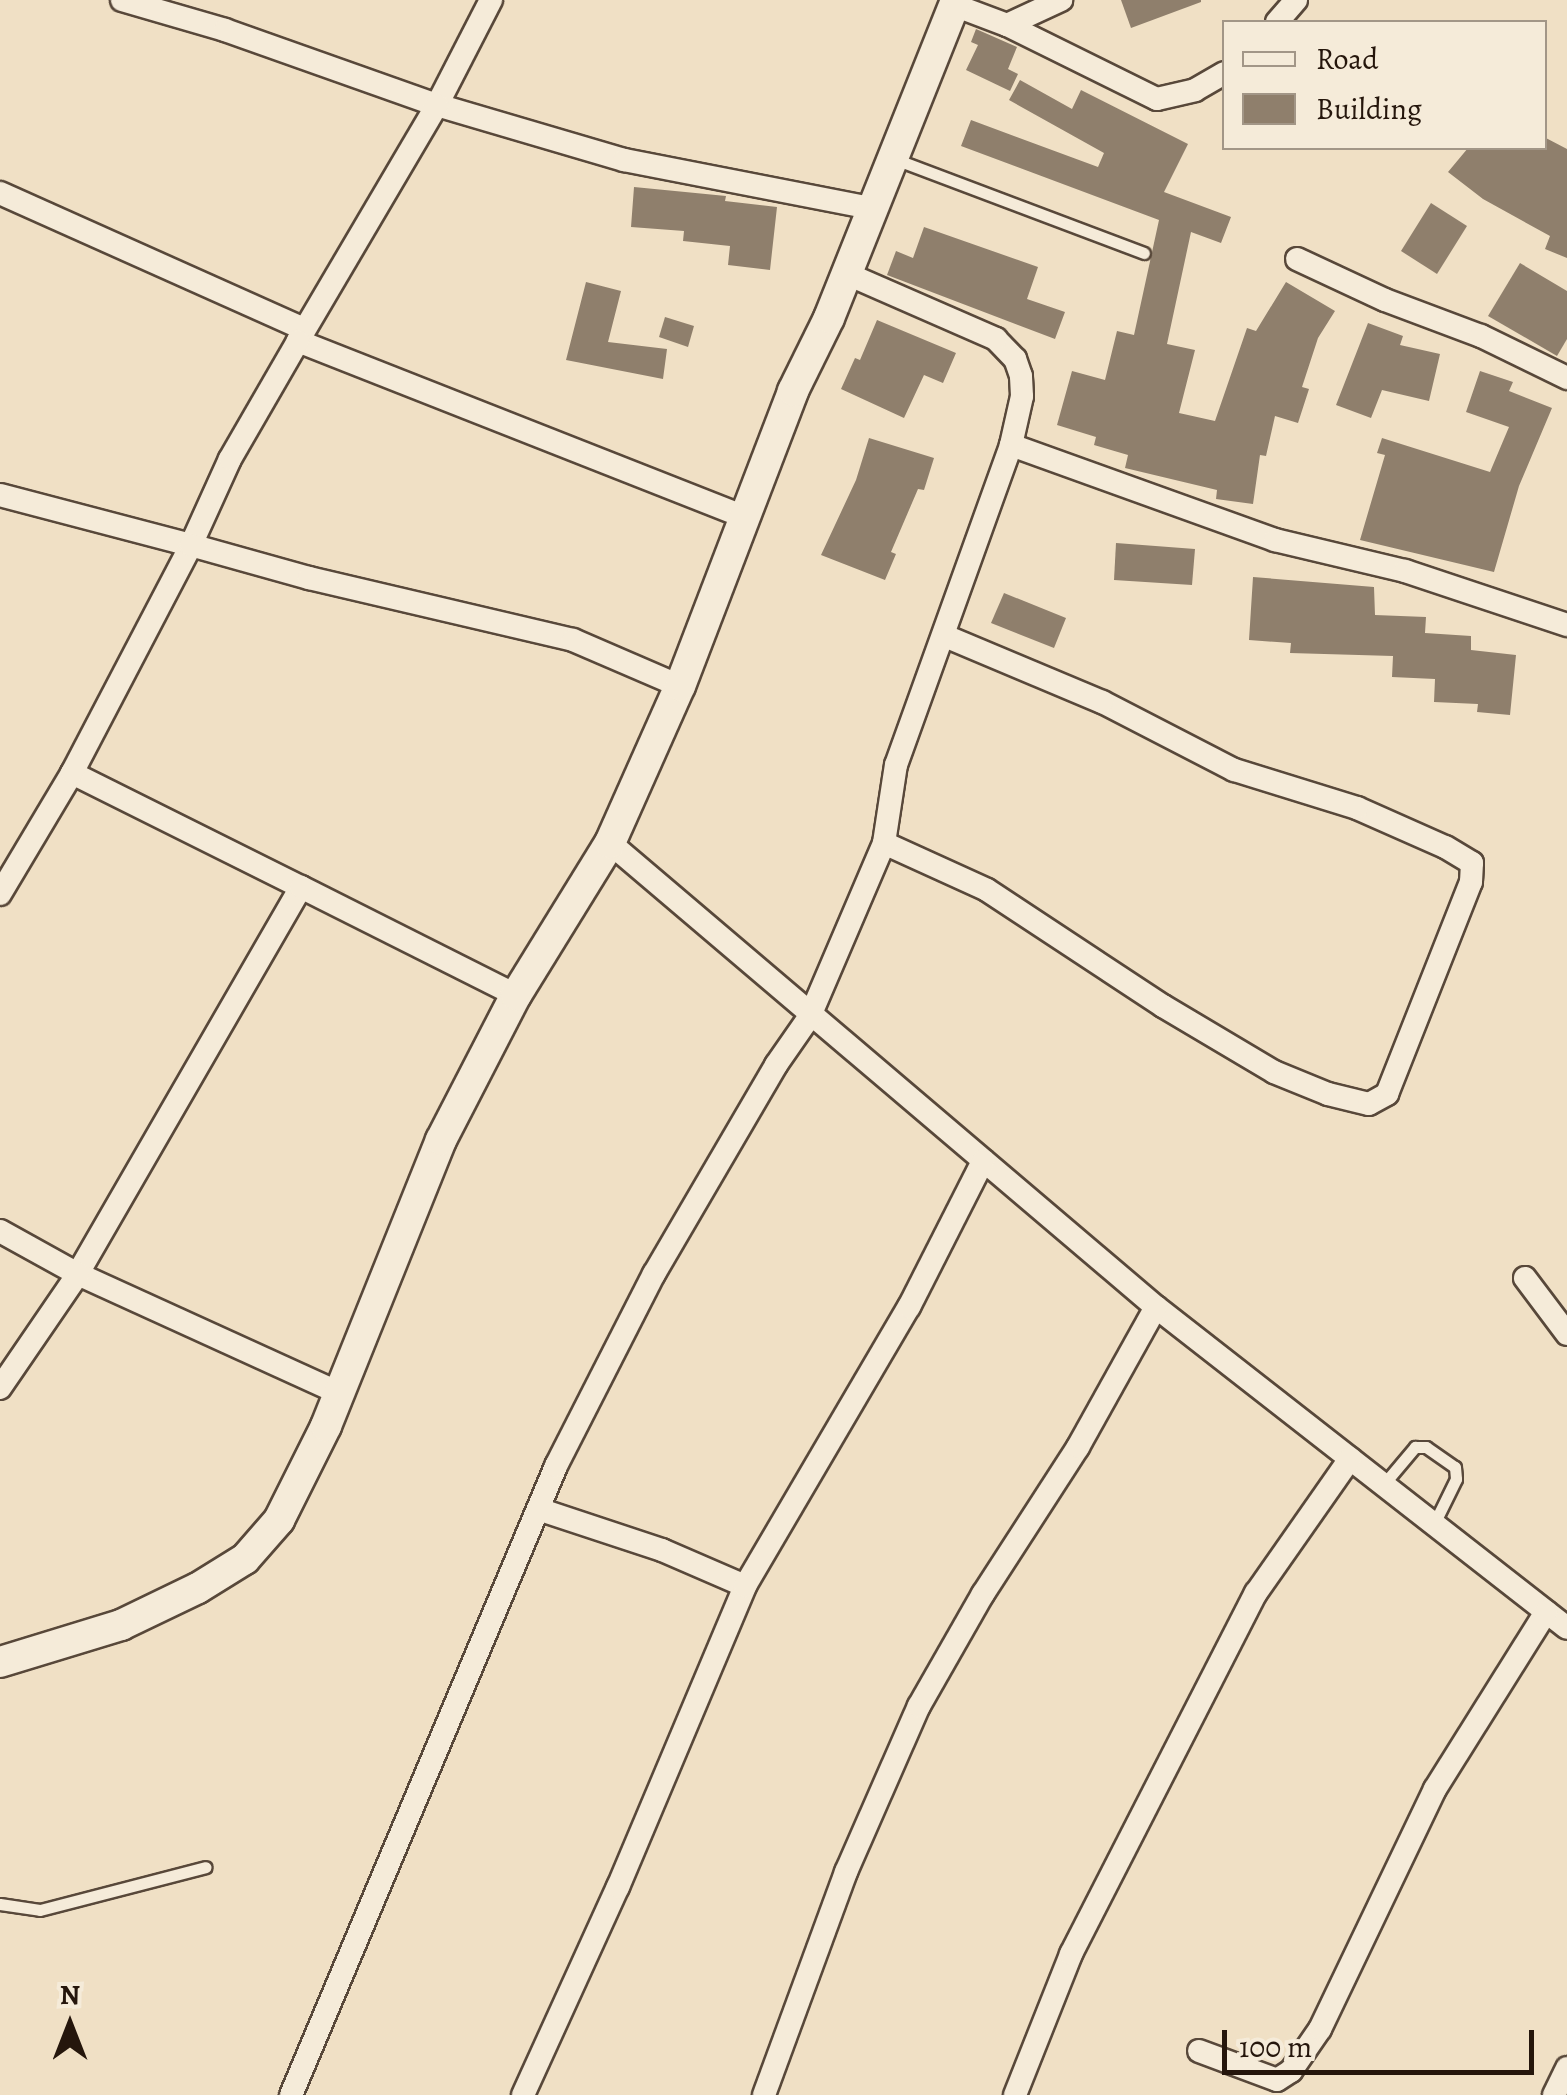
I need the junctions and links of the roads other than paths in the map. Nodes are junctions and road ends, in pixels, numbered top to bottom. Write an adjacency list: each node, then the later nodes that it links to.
1 (122, 0): 9 (street)
2 (492, 0): 9 (street)
3 (1062, 0): 7 (street)
4 (1296, 0): 6 (street)
5 (955, 2): 7 (street); 10 (street)
6 (1279, 20)
7 (1007, 25): 8 (street)
8 (1222, 74)
9 (438, 105): 12 (street); 16 (street)
10 (891, 157): 12 (street); 13 (lane)
11 (0, 193): 16 (street)
12 (871, 208): 15 (street)
13 (1144, 254)
14 (1297, 259): 17 (street)
15 (844, 273): 18 (street); 20 (street)
16 (301, 335): 20 (street); 21 (street)
17 (1567, 378)
18 (1010, 445): 22 (street); 23 (street)
19 (0, 495): 21 (street)
20 (743, 516): 24 (street)
21 (192, 545): 24 (street); 25 (street)
22 (1567, 625)
23 (945, 636): 27 (street); 27 (street)
24 (680, 686): 26 (street)
25 (72, 774): 28 (street); 29 (street)
26 (610, 843): 30 (street); 31 (street)
27 (884, 843): 31 (street)
28 (302, 887): 30 (street); 34 (street)
29 (0, 894)
30 (516, 995): 39 (street)
31 (810, 1016): 32 (street); 42 (street)
32 (983, 1161): 36 (street); 44 (street)
33 (0, 1231): 34 (street)
34 (78, 1274): 38 (street); 39 (street)
35 (1525, 1278): 37 (street)
36 (1156, 1306): 40 (street); 54 (street)
37 (1567, 1334)
38 (0, 1388)
39 (337, 1392): 47 (street)
40 (1350, 1459): 41 (street); 55 (street)
41 (1383, 1484): 43 (street); 43 (lane)
42 (538, 1508): 44 (street); 52 (street)
43 (1434, 1524): 45 (street)
44 (745, 1586): 53 (street)
45 (1546, 1612): 46 (street); 50 (street)
46 (1567, 1628)
47 (0, 1662)
48 (206, 1867): 49 (lane)
49 (0, 1904)
50 (1200, 2051)
51 (1567, 2068): 56 (street)
52 (292, 2095)
53 (523, 2095)
54 (764, 2095)
55 (1015, 2095)
56 (1554, 2095)

